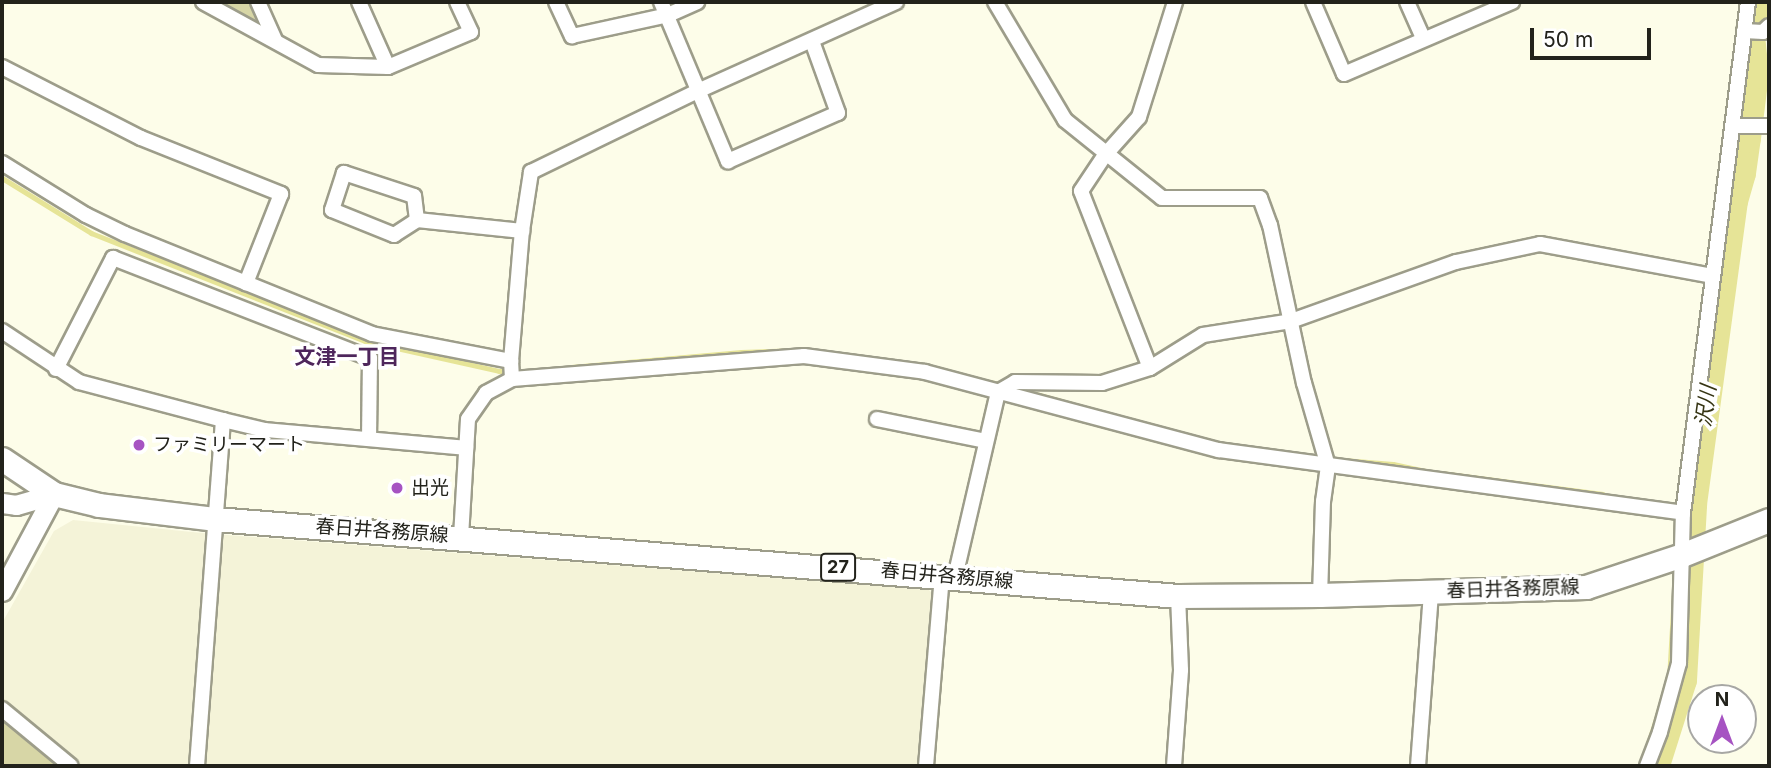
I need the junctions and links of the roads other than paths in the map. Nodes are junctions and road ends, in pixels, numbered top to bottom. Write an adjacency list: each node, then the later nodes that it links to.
1 (203, 2): 18 (street)
2 (258, 2): 18 (street)
3 (359, 2): 21 (street)
4 (457, 2): 21 (street)
5 (556, 2): 14 (street)
6 (697, 2): 14 (street)
7 (896, 2): 19 (street)
8 (1175, 2): 25 (street)
9 (1313, 2): 17 (street)
10 (1407, 2): 17 (street)
11 (1513, 2): 17 (street)
12 (1748, 2): 16 (street)
13 (997, 3): 25 (street)
14 (665, 8): 22 (street)
15 (1769, 26): 16 (street)
16 (1744, 32): 23 (street)
17 (1423, 38)
18 (275, 40): 21 (street)
19 (812, 41): 22 (street); 22 (street)
20 (2, 67): 30 (street)
21 (388, 67)
22 (700, 90): 28 (street)
23 (1734, 126): 24 (street); 29 (street)
24 (1769, 126)
25 (1105, 155): 31 (street); 34 (street)
26 (2, 163): 30 (street)
27 (417, 219): 27 (street); 28 (street)
28 (522, 231): 33 (street)
29 (1712, 276): 31 (street); 47 (street)
30 (246, 283): 33 (street)
31 (1291, 321): 34 (street); 44 (street)
32 (2, 331): 35 (street)
33 (511, 361): 36 (street)
34 (1150, 368): 37 (street)
35 (55, 369): 39 (street); 40 (street)
36 (512, 380): 37 (street); 42 (street)
37 (998, 392): 41 (street); 44 (street)
38 (877, 419): 41 (street)
39 (223, 420): 40 (street); 48 (street)
40 (369, 439): 42 (street)
41 (986, 441): 52 (street)
42 (466, 448): 50 (street)
43 (2, 459): 45 (main road, 春日井各務原線 / 27)
44 (1328, 466): 47 (street); 55 (street)
45 (54, 494): 46 (street); 48 (main road, 春日井各務原線 / 27); 53 (street)
46 (2, 503)
47 (1683, 513): 51 (street)
48 (215, 519): 50 (main road, 春日井各務原線 / 27); 59 (street)
49 (1769, 520): 51 (main road, 春日井各務原線 / 27)
50 (461, 537): 52 (main road, 春日井各務原線 / 27)
51 (1690, 552): 54 (main road, 春日井各務原線 / 27); 63 (street)
52 (949, 576): 56 (main road, 春日井各務原線 / 27); 60 (street)
53 (2, 591)
54 (1431, 593): 55 (main road, 春日井各務原線 / 27); 62 (street)
55 (1320, 595): 56 (main road, 春日井各務原線 / 27)
56 (1178, 596): 61 (street)
57 (2, 709): 58 (street)
58 (71, 766)
59 (197, 766)
60 (926, 766)
61 (1174, 766)
62 (1418, 766)
63 (1647, 766)

